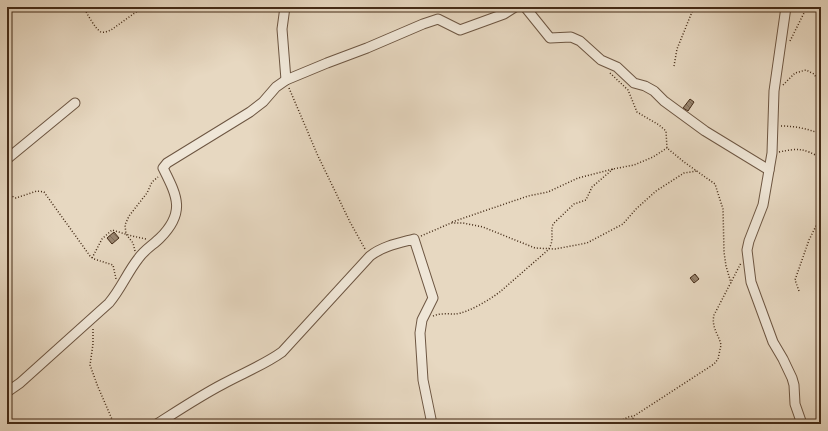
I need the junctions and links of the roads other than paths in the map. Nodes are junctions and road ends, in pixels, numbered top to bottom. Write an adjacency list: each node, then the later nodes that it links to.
1 (285, 7): 5 (street)
2 (515, 7): 5 (street)
3 (525, 7): 8 (street)
4 (786, 7): 8 (street)
5 (286, 80): 9 (street)
6 (75, 103): 7 (street)
7 (7, 159)
8 (769, 170): 12 (street)
9 (7, 392)
10 (157, 424): 11 (street)
11 (432, 424)
12 (802, 424)

